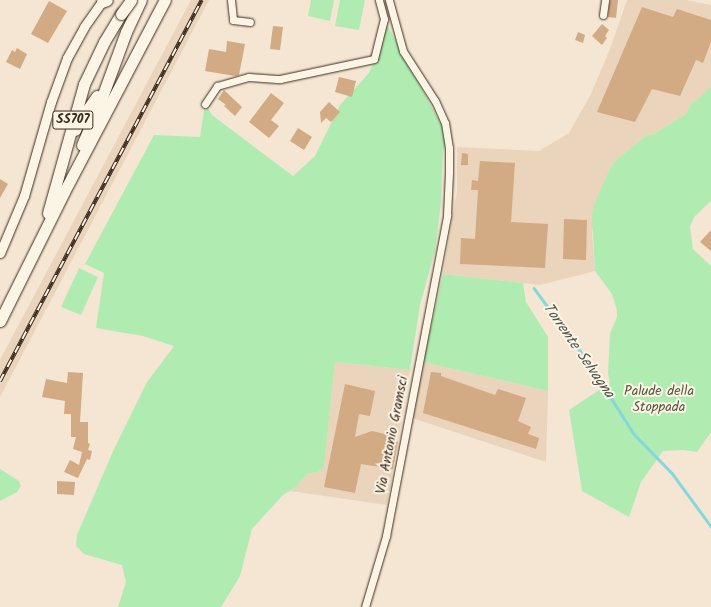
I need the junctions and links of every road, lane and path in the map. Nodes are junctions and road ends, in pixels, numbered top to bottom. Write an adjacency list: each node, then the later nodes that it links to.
1 (165, 0): 12 (highway, SS707)
2 (231, 0): 9 (street)
3 (379, 0): 11 (street)
4 (389, 0): 17 (street, Via Antonio Gramsci)
5 (605, 0): 8 (street)
6 (104, 1): 15 (main road)
7 (133, 1): 10 (highway); 13 (highway, SS707, bridge)
8 (603, 16)
9 (250, 22)
10 (103, 90): 12 (highway); 13 (highway)
11 (205, 104)
12 (64, 192): 14 (highway, SS707)
13 (52, 201): 14 (highway, SS707)
14 (43, 234): 16 (highway, SS707)
15 (0, 253)
16 (0, 321)
17 (365, 607)

